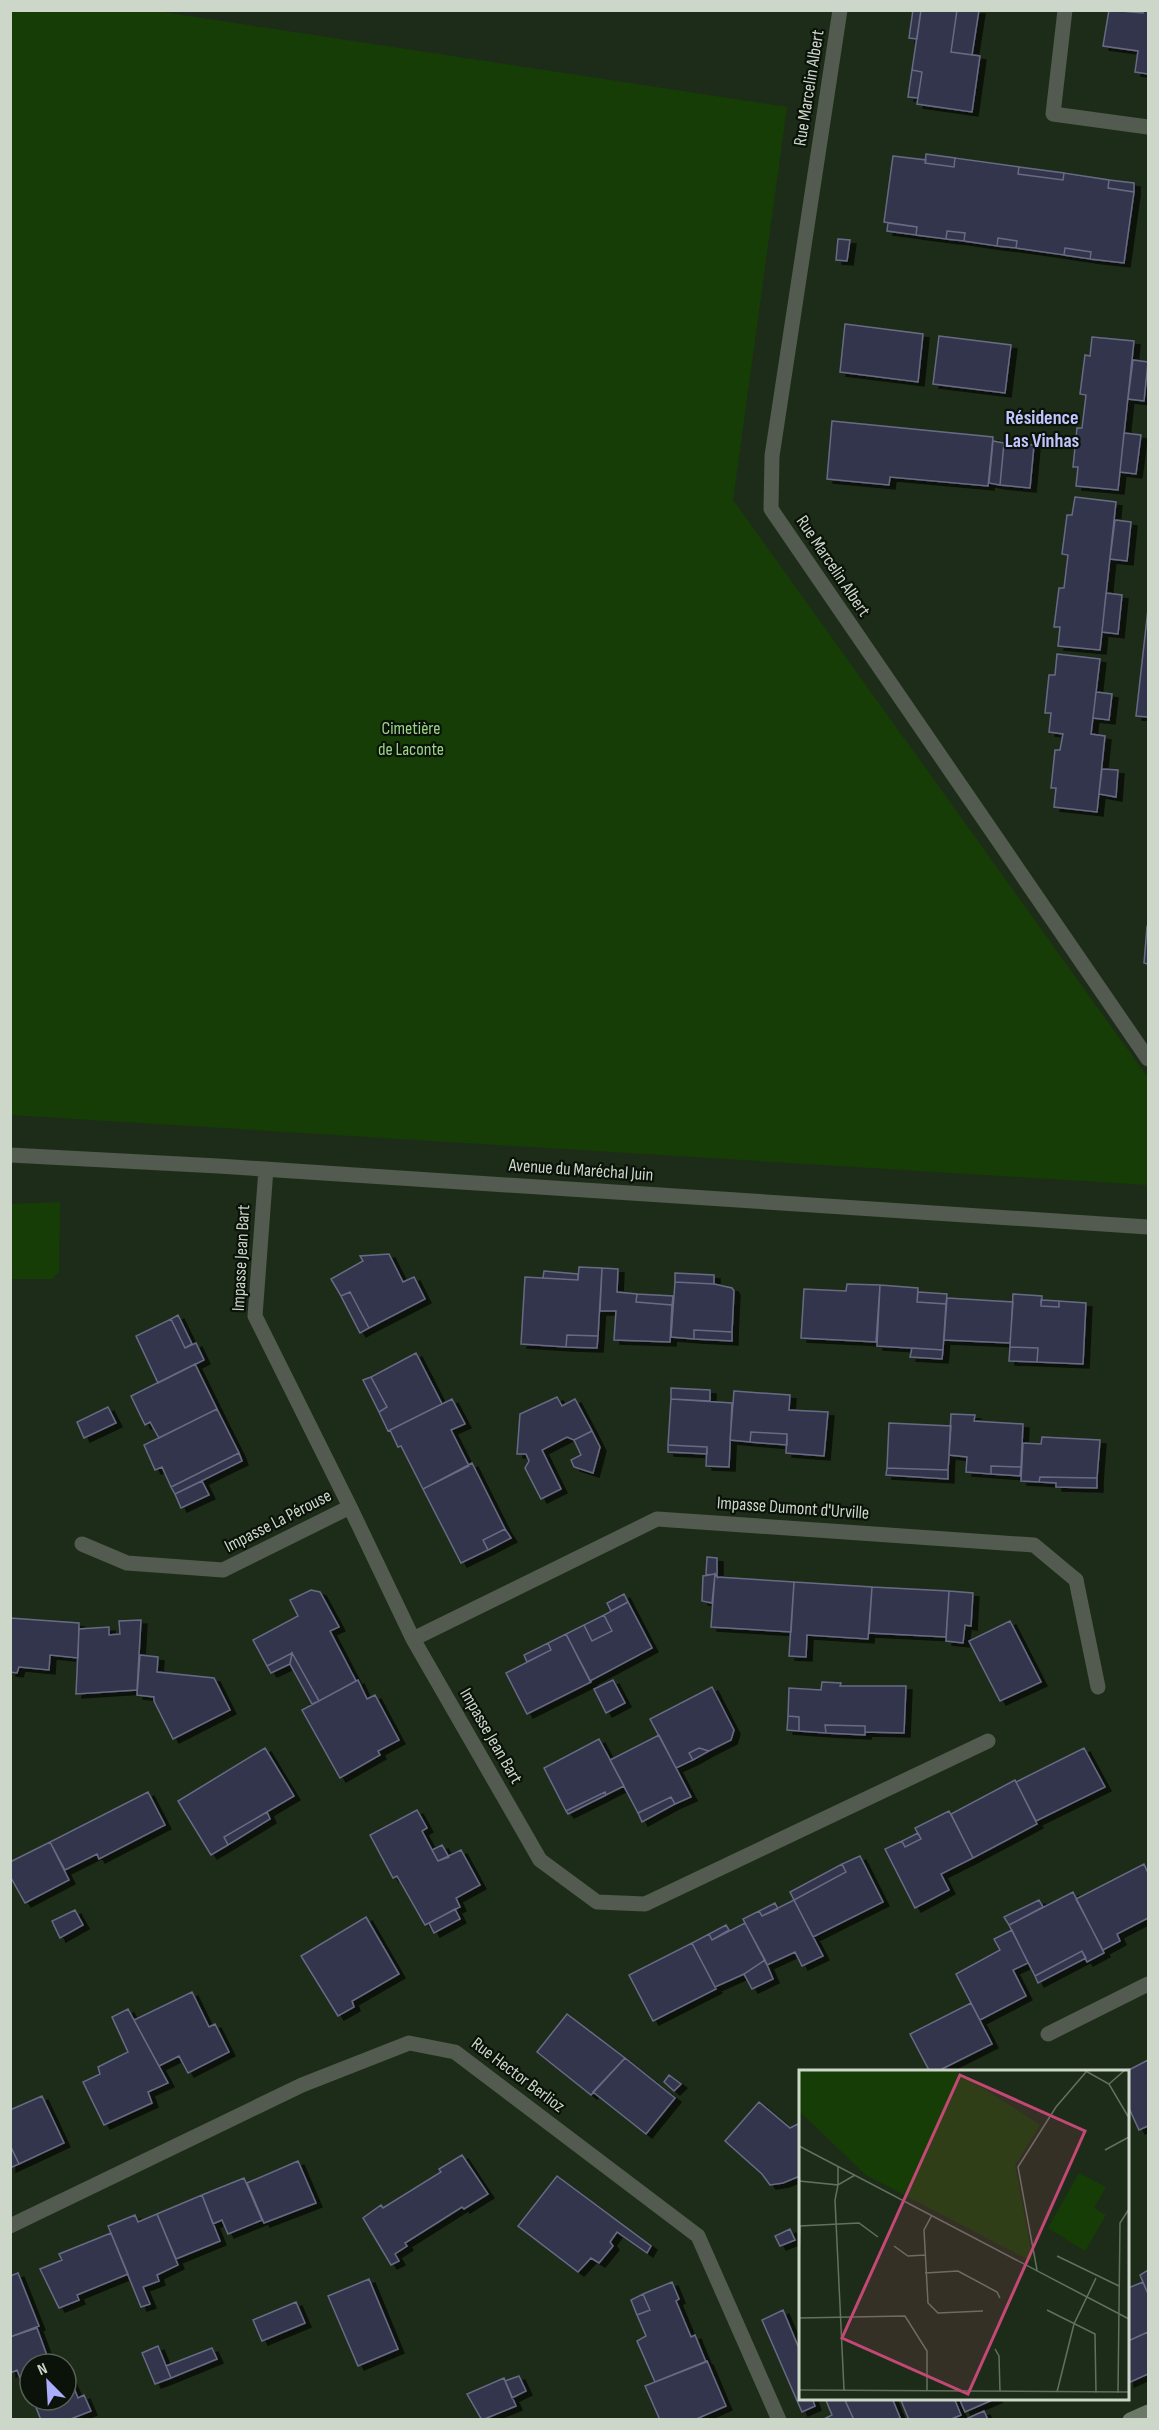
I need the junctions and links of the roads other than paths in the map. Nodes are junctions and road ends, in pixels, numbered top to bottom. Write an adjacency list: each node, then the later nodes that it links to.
1 (840, 10): 4 (street, Rue Marcelin Albert)
2 (1065, 10): 3 (street)
3 (1149, 127)
4 (1149, 1059)
5 (10, 1155): 6 (street, Avenue du Maréchal Juin)
6 (266, 1169): 7 (street, Avenue du Maréchal Juin); 8 (street, Impasse Jean Bart)
7 (1149, 1227)
8 (350, 1507): 9 (street, Impasse La Pérouse); 10 (street, Impasse Jean Bart)
9 (82, 1545)
10 (413, 1640): 11 (street, Impasse Dumont d'Urville); 12 (street, Impasse Jean Bart)
11 (1098, 1687)
12 (988, 1741)
13 (1149, 1984): 14 (street)
14 (1048, 2034)
15 (10, 2226): 17 (street, Rue Hector Berlioz)
16 (1149, 2412): 18 (main road)
17 (779, 2420)
18 (1130, 2420)

